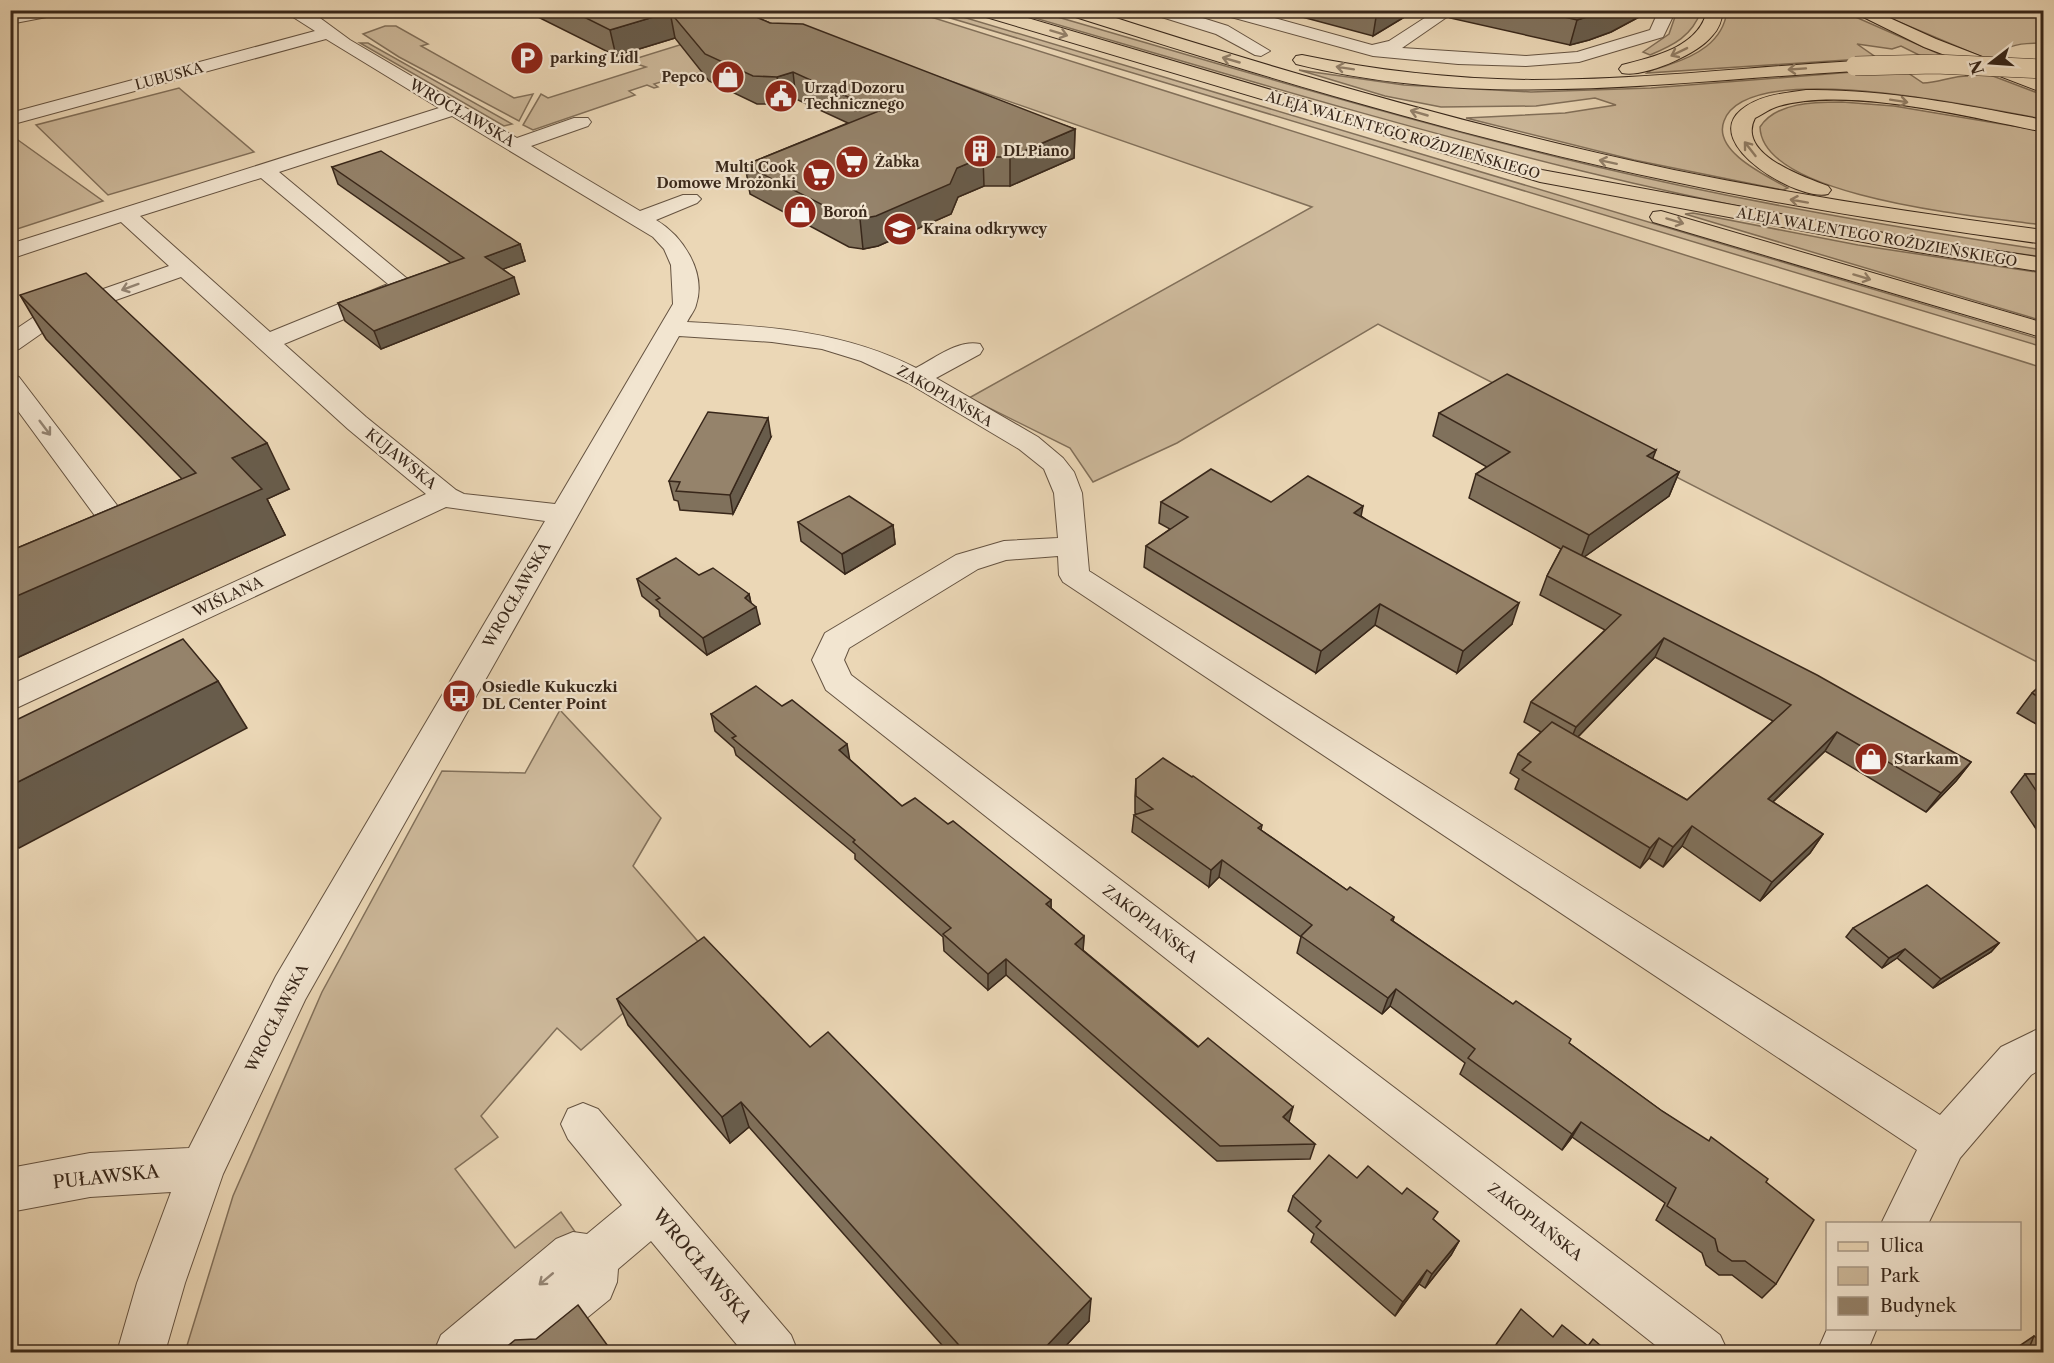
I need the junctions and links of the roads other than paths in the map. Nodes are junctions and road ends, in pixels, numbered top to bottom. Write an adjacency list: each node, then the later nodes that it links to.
1 (57, 10): 12 (street)
2 (290, 10): 13 (street, WROCŁAWSKA)
3 (982, 10): 25 (main road, ALEJA WALENTEGO ROŹDZIEŃSKIEGO, one-way to 25)
4 (1072, 10): 29 (main road, ALEJA WALENTEGO ROŹDZIEŃSKIEGO, one-way to 4)
5 (1088, 10): 14 (main road)
6 (1158, 10): 14 (street)
7 (1226, 10): 15 (street)
8 (1449, 10): 15 (street)
9 (1668, 10): 15 (street)
10 (1715, 10): 17 (main road, one-way to 17)
11 (1857, 10): 18 (main road)
12 (10, 19)
13 (328, 33): 19 (street, WROCŁAWSKA); 20 (street, LUBUSKA)
14 (1261, 51): 17 (main road, one-way to 14)
15 (1373, 51)
16 (2043, 69): 17 (main road, one-way to 17, bridge)
17 (1487, 82)
18 (2043, 88)
19 (455, 109): 23 (street, WROCŁAWSKA); 24 (street)
20 (10, 119)
21 (581, 123): 23 (street)
22 (2043, 126): 29 (main road, one-way to 22)
23 (516, 145): 28 (street, WROCŁAWSKA)
24 (264, 170): 27 (street); 35 (street)
25 (1540, 176): 31 (main road, ALEJA WALENTEGO ROŹDZIEŃSKIEGO); 34 (main road, one-way to 34)
26 (690, 200): 28 (street)
27 (124, 214): 30 (street); 32 (street, KUJAWSKA)
28 (641, 218): 33 (street, WROCŁAWSKA)
29 (2043, 236)
30 (10, 252)
31 (2043, 265)
32 (185, 268): 35 (street, KUJAWSKA); 36 (street, one-way to 36)
33 (672, 328): 38 (street, ZAKOPIAŃSKA); 41 (street, WROCŁAWSKA)
34 (2043, 331)
35 (267, 342): 40 (street, KUJAWSKA)
36 (10, 344)
37 (971, 349): 38 (street)
38 (918, 377): 43 (street, ZAKOPIAŃSKA)
39 (10, 381): 42 (street, one-way to 42)
40 (446, 496): 41 (street, KUJAWSKA); 44 (street, WIŚLANA)
41 (564, 514): 48 (street, WROCŁAWSKA)
42 (75, 546)
43 (1071, 546): 47 (street, ZAKOPIAŃSKA); 58 (street, ZAKOPIAŃSKA)
44 (10, 699)
45 (2043, 1045): 47 (street)
46 (583, 1125): 50 (street, WROCŁAWSKA)
47 (1944, 1143): 51 (street)
48 (202, 1169): 49 (street, PUŁAWSKA); 54 (street, WROCŁAWSKA)
49 (10, 1190)
50 (654, 1208): 52 (street); 57 (street, WROCŁAWSKA)
51 (1905, 1222)
52 (596, 1257): 55 (street, one-way to 55); 56 (street)
53 (1852, 1330): 59 (street)
54 (141, 1353)
55 (458, 1353)
56 (507, 1353)
57 (774, 1353)
58 (1703, 1353)
59 (1841, 1353)

